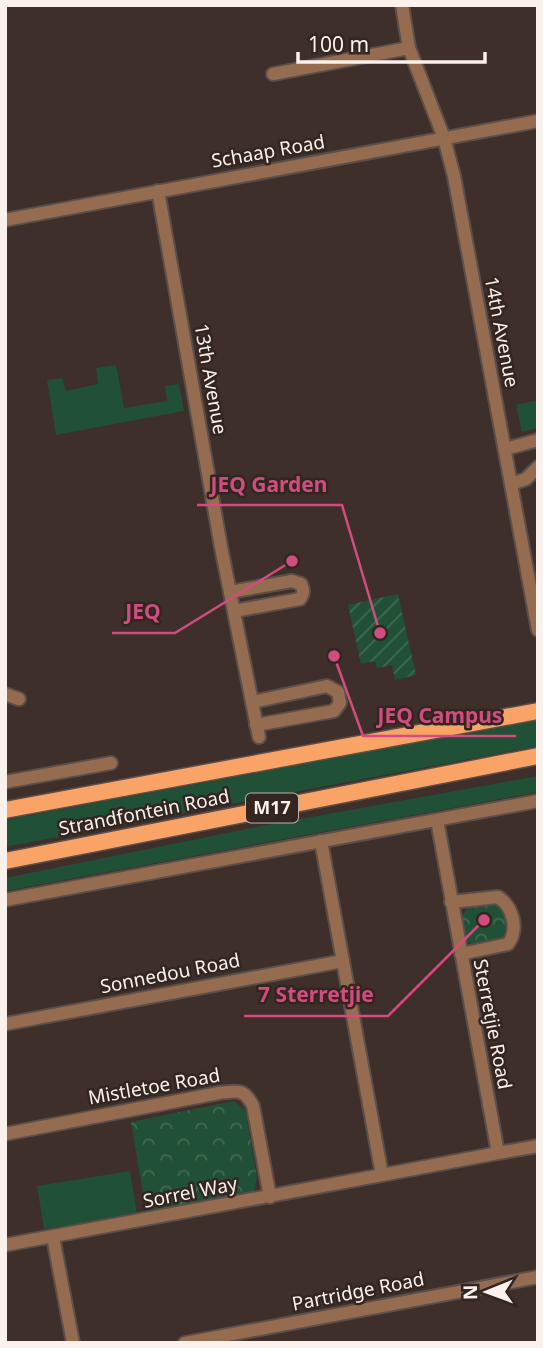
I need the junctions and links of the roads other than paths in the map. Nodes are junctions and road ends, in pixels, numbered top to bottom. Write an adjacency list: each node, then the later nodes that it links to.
1 (402, 5): 2 (street, 14th Avenue)
2 (408, 48): 3 (street); 5 (street, 14th Avenue)
3 (274, 74)
4 (538, 121): 5 (street, Schaap Road)
5 (444, 138): 6 (street, Schaap Road); 9 (street, 14th Avenue)
6 (158, 191): 7 (street, Schaap Road); 12 (street, 13th Avenue)
7 (5, 220)
8 (538, 440): 9 (street)
9 (505, 449): 11 (street, 14th Avenue)
10 (538, 467): 11 (street)
11 (511, 484): 14 (street, 14th Avenue)
12 (230, 592): 13 (street, 13th Avenue); 13 (street)
13 (234, 611): 17 (street, 13th Avenue)
14 (538, 630)
15 (5, 694): 16 (street)
16 (19, 699)
17 (252, 702): 17 (street, 13th Avenue)
18 (538, 711): 23 (main road, Strandfontein Road / M17)
19 (538, 756): 26 (main road, Strandfontein Road / M17)
20 (111, 763): 21 (street)
21 (5, 782)
22 (538, 801): 24 (street)
23 (5, 810)
24 (437, 820): 25 (street); 28 (street, Sterretjie Road)
25 (321, 841): 27 (street); 30 (street)
26 (5, 861)
27 (5, 900)
28 (451, 902): 29 (street, Sterretjie Road); 29 (street)
29 (461, 954): 34 (street, Sterretjie Road)
30 (343, 961): 31 (street, Sonnedou Road); 35 (street)
31 (5, 1024)
32 (5, 1134): 36 (street, Mistletoe Road)
33 (538, 1146): 34 (street)
34 (498, 1153): 35 (street, Sorrel Way)
35 (382, 1175): 36 (street, Sorrel Way)
36 (270, 1197): 37 (street, Sorrel Way)
37 (52, 1237): 38 (street, Sorrel Way); 41 (street)
38 (5, 1245)
39 (538, 1277): 40 (street, Partridge Road)
40 (209, 1340): 42 (street, Partridge Road)
41 (73, 1343)
42 (185, 1343)

